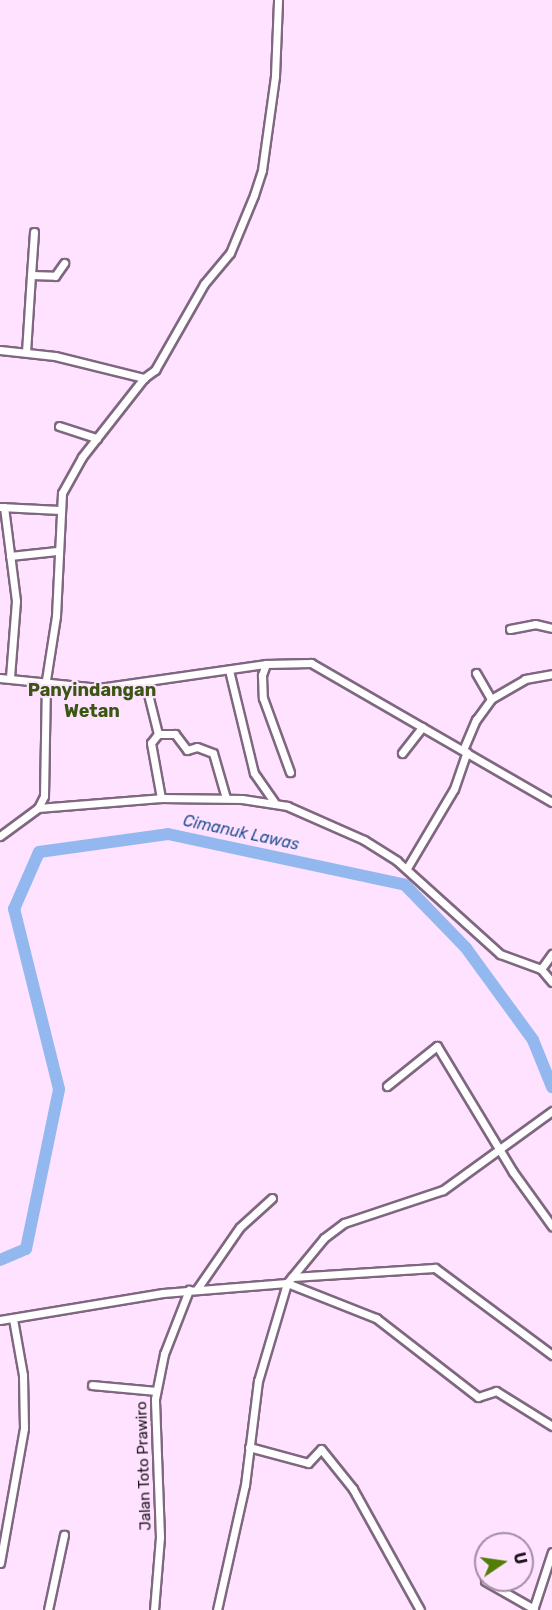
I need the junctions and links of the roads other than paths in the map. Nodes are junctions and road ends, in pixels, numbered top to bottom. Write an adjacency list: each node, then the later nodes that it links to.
1 (278, 0): 7 (street)
2 (34, 232): 4 (street)
3 (64, 262): 4 (street)
4 (31, 275): 6 (street)
5 (0, 350): 6 (street)
6 (26, 352): 7 (street)
7 (144, 378): 9 (street)
8 (59, 426): 9 (street)
9 (97, 438): 11 (street)
10 (2, 507): 11 (street); 13 (street)
11 (60, 510): 12 (street)
12 (57, 551): 13 (street); 22 (street)
13 (10, 556): 21 (street)
14 (552, 628): 15 (street)
15 (510, 629)
16 (266, 664): 17 (street); 25 (street); 29 (street)
17 (229, 670): 23 (street); 32 (street)
18 (476, 673): 24 (street)
19 (552, 674): 24 (street)
20 (0, 678): 21 (street)
21 (10, 678): 22 (street)
22 (46, 680): 23 (street); 34 (street)
23 (145, 682): 26 (street)
24 (491, 699): 27 (street)
25 (422, 727): 27 (street); 28 (street)
26 (158, 734): 30 (street); 31 (street)
27 (465, 751): 33 (street); 37 (street)
28 (402, 753)
29 (290, 772)
30 (161, 798): 31 (street); 34 (street)
31 (226, 798): 32 (street)
32 (275, 802): 37 (street)
33 (552, 802)
34 (38, 808): 35 (street)
35 (3, 829): 36 (street)
36 (0, 837)
37 (407, 868): 39 (street)
38 (552, 954): 39 (street)
39 (541, 969): 40 (street)
40 (552, 982)
41 (387, 1086): 43 (street)
42 (551, 1111): 43 (street)
43 (500, 1149): 45 (street); 46 (street)
44 (272, 1198): 47 (street)
45 (552, 1226)
46 (290, 1280): 47 (street); 51 (street); 54 (street); 55 (street)
47 (197, 1289): 48 (street)
48 (189, 1290): 49 (street); 53 (street, Jalan Toto Prawiro)
49 (13, 1319): 50 (street); 58 (street)
50 (0, 1320)
51 (552, 1355)
52 (92, 1384): 53 (street)
53 (156, 1391): 62 (street, Jalan Toto Prawiro)
54 (552, 1426)
55 (249, 1447): 63 (street); 64 (street)
56 (64, 1535): 61 (street)
57 (552, 1552): 60 (street)
58 (0, 1563)
59 (504, 1592): 60 (street)
60 (533, 1609)
61 (48, 1610)
62 (154, 1610)
63 (217, 1610)
64 (420, 1610)

